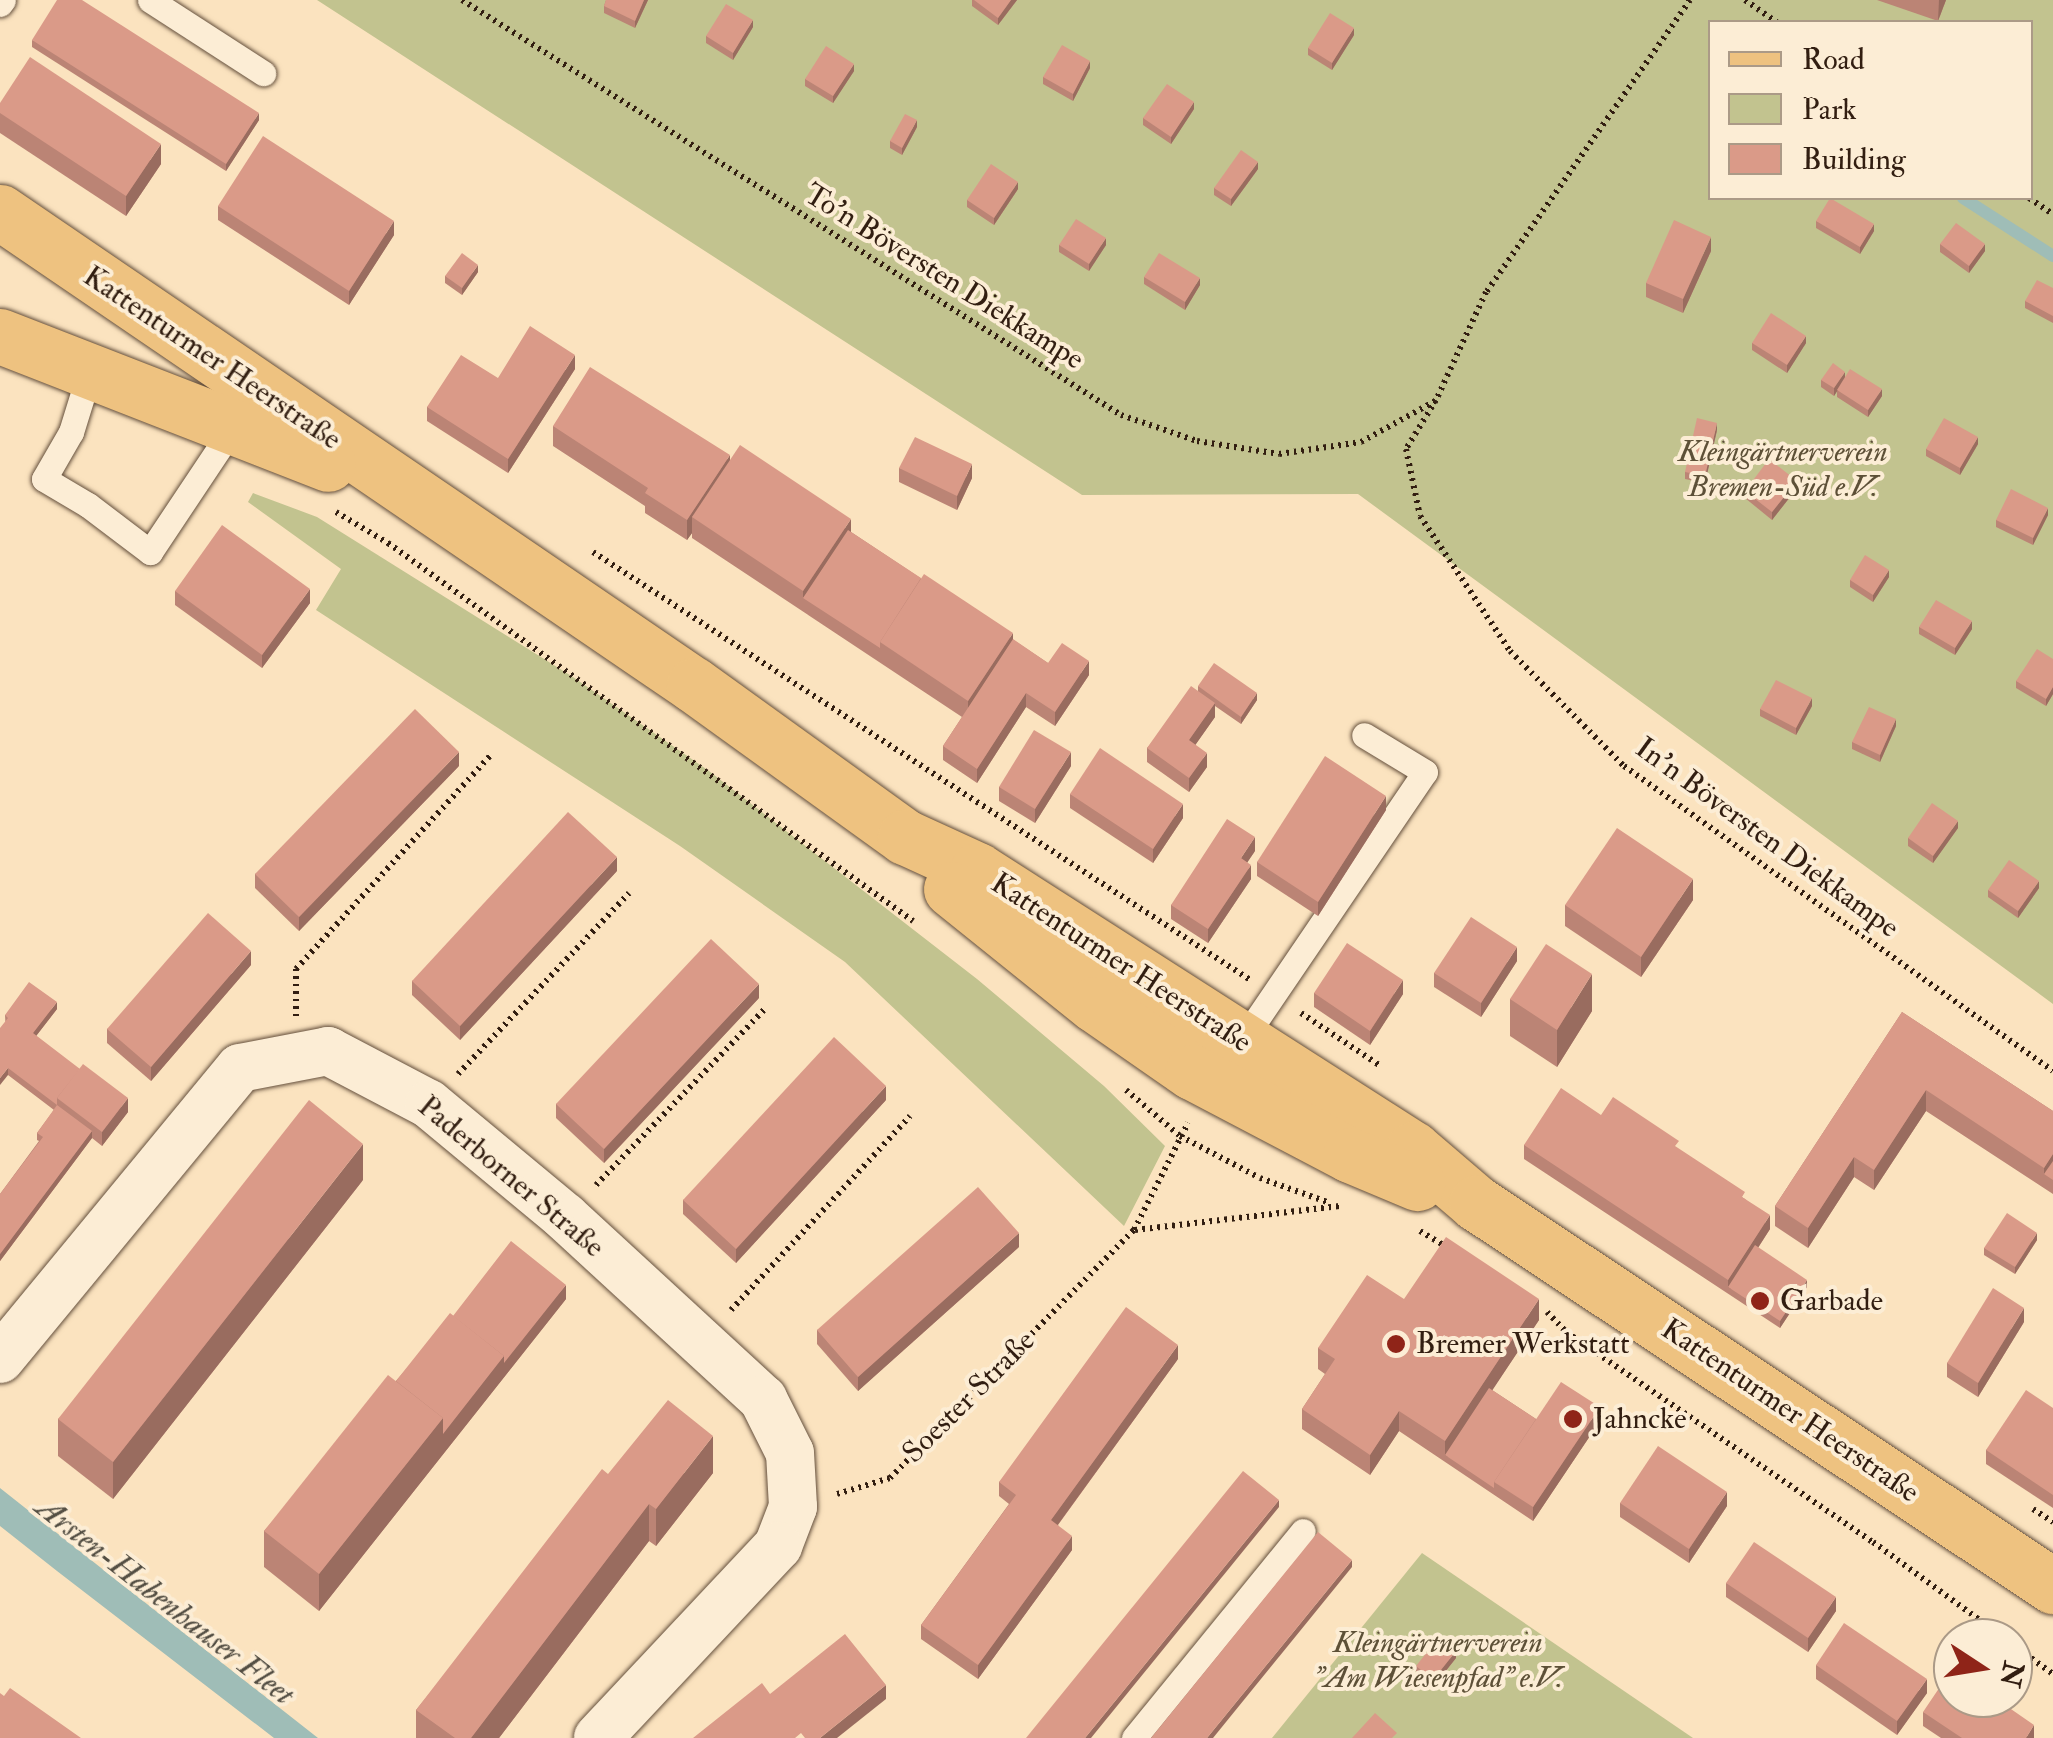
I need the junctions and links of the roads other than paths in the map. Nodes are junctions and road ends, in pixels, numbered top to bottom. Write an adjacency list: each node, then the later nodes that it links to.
1 (150, 0): 2 (lane)
2 (263, 74)
3 (0, 212): 7 (main road, Kattenturmer Heerstraße)
4 (0, 336): 5 (main road, Kattenturmer Heerstraße)
5 (89, 374): 6 (main road, Kattenturmer Heerstraße); 6 (lane)
6 (234, 426): 7 (main road, Kattenturmer Heerstraße)
7 (425, 503): 9 (main road, Kattenturmer Heerstraße)
8 (1364, 735): 10 (lane)
9 (905, 837): 10 (main road, Kattenturmer Heerstraße); 11 (main road, Kattenturmer Heerstraße)
10 (1242, 1041): 11 (main road, Kattenturmer Heerstraße)
11 (1476, 1203): 14 (main road, Kattenturmer Heerstraße)
12 (0, 1359): 15 (street, Paderborner Straße)
13 (1303, 1530): 16 (lane)
14 (2053, 1586)
15 (598, 1738)
16 (1134, 1738)

